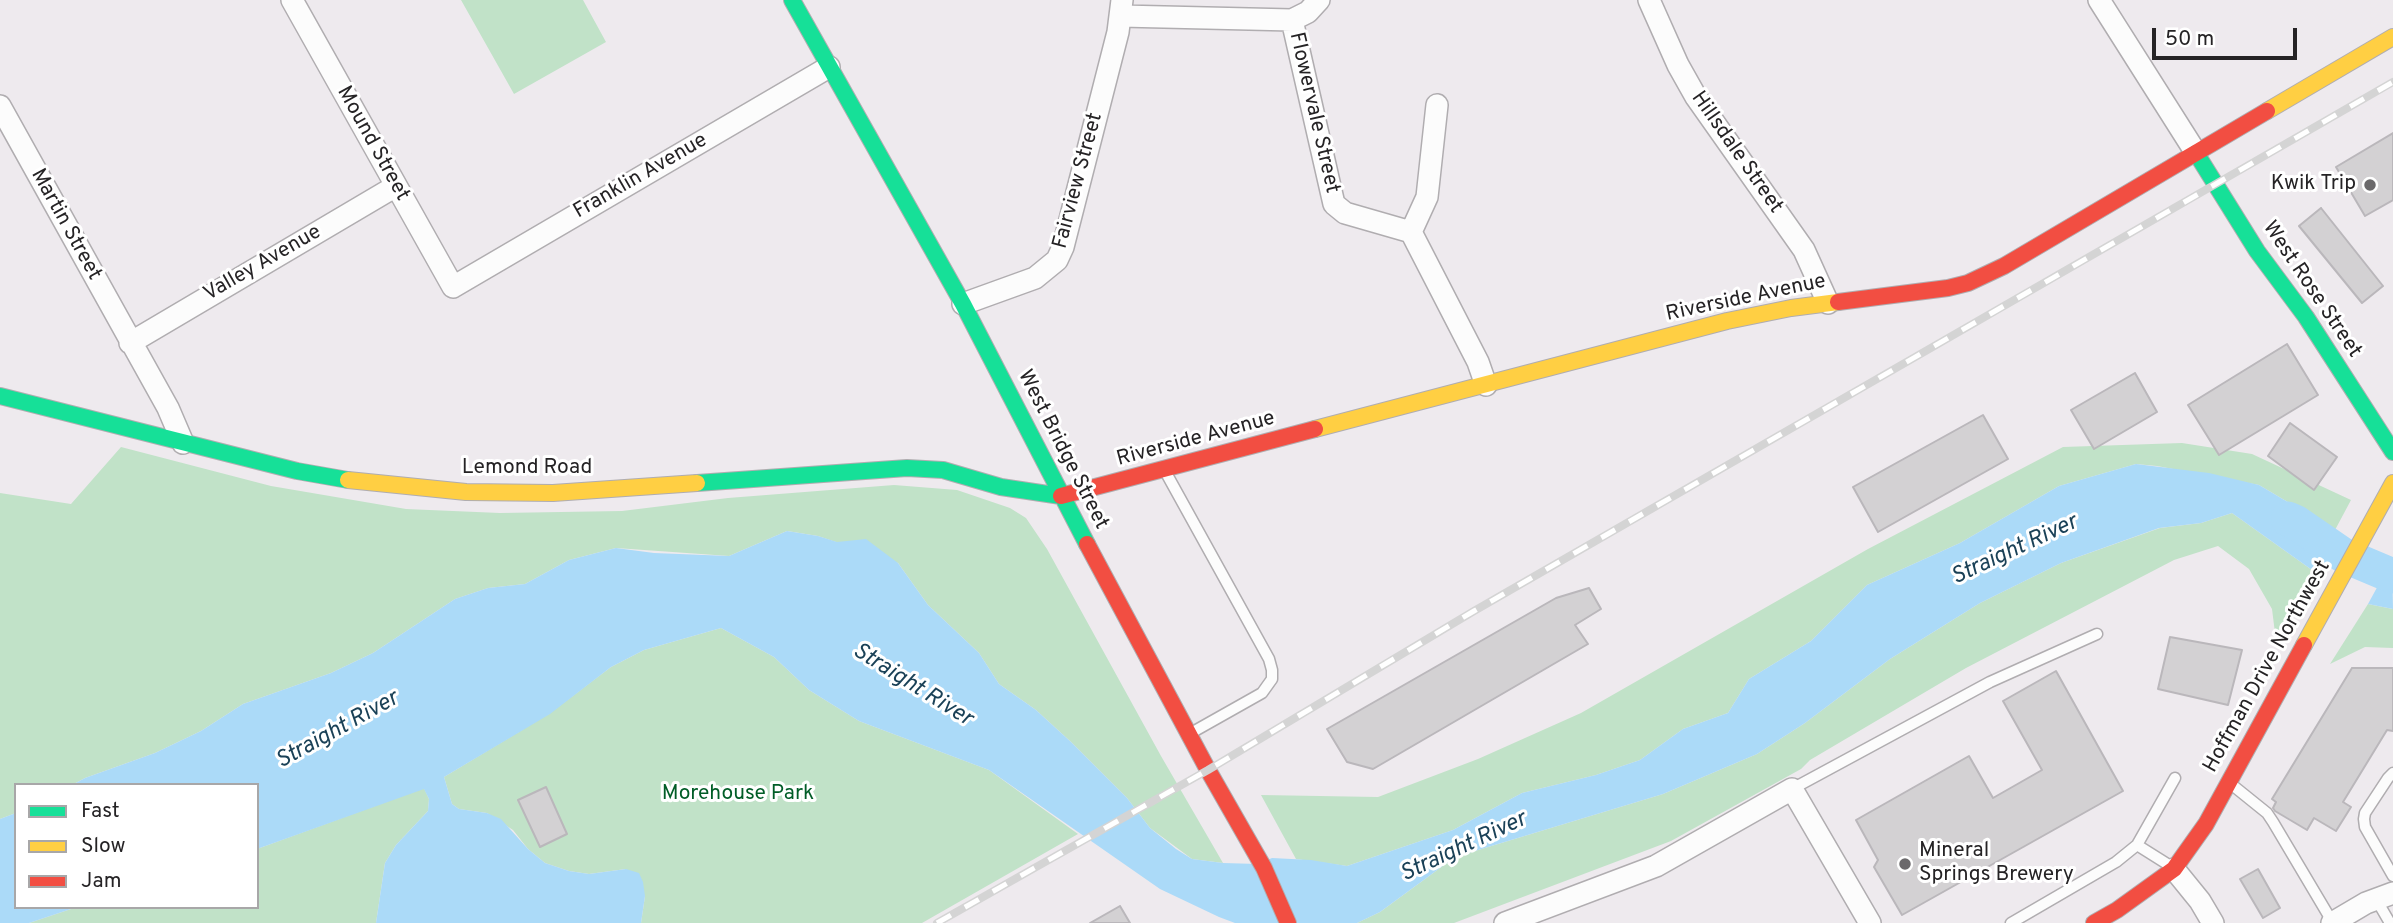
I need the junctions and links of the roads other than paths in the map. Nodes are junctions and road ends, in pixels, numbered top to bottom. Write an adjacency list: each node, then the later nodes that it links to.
1 (292, 0): 13 (street, Mound Street)
2 (792, 0): 9 (street, West Bridge Street)
3 (1319, 0): 7 (street)
4 (1649, 0): 16 (street, Hillsdale Street)
5 (2099, 0): 12 (street)
6 (1122, 8): 7 (street); 17 (street, Fairview Street)
7 (1292, 20): 14 (street, Flowervale Street)
8 (2393, 37): 12 (street, Riverside Avenue)
9 (829, 67): 15 (street, Franklin Avenue); 17 (street, West Bridge Street)
10 (1437, 105): 14 (street)
11 (0, 106): 18 (street, Martin Street)
12 (2196, 153): 16 (street, Riverside Avenue); 22 (street, West Rose Street)
13 (396, 186): 15 (street, Mound Street); 18 (street, Valley Avenue)
14 (1411, 232): 19 (street)
15 (453, 287)
16 (1828, 303): 19 (street, Riverside Avenue)
17 (963, 304): 25 (street, West Bridge Street)
18 (131, 343): 21 (street, Martin Street)
19 (1486, 385): 23 (street, Riverside Avenue)
20 (0, 396): 21 (street, Lemond Road)
21 (183, 443): 25 (street, Lemond Road)
22 (2393, 452)
23 (1165, 470): 25 (street, Riverside Avenue); 27 (lane)
24 (2393, 483): 30 (street, Hoffman Drive Northwest)
25 (1061, 496): 27 (street, West Bridge Street)
26 (2097, 634): 31 (lane)
27 (1189, 735): 37 (street, West Bridge Street)
28 (2393, 773): 34 (lane)
29 (2175, 778): 32 (lane)
30 (2229, 783): 33 (street, Hoffman Drive Northwest); 36 (lane)
31 (1793, 789): 38 (street); 39 (street)
32 (2137, 845): 33 (lane); 40 (lane)
33 (2174, 869): 41 (street, Hoffman Drive Northwest); 42 (street)
34 (2393, 876)
35 (2384, 896): 36 (street); 43 (lane)
36 (2341, 921)
37 (1288, 923)
38 (1505, 923)
39 (1870, 923)
40 (2011, 923)
41 (2094, 923)
42 (2213, 923)
43 (2390, 923)

